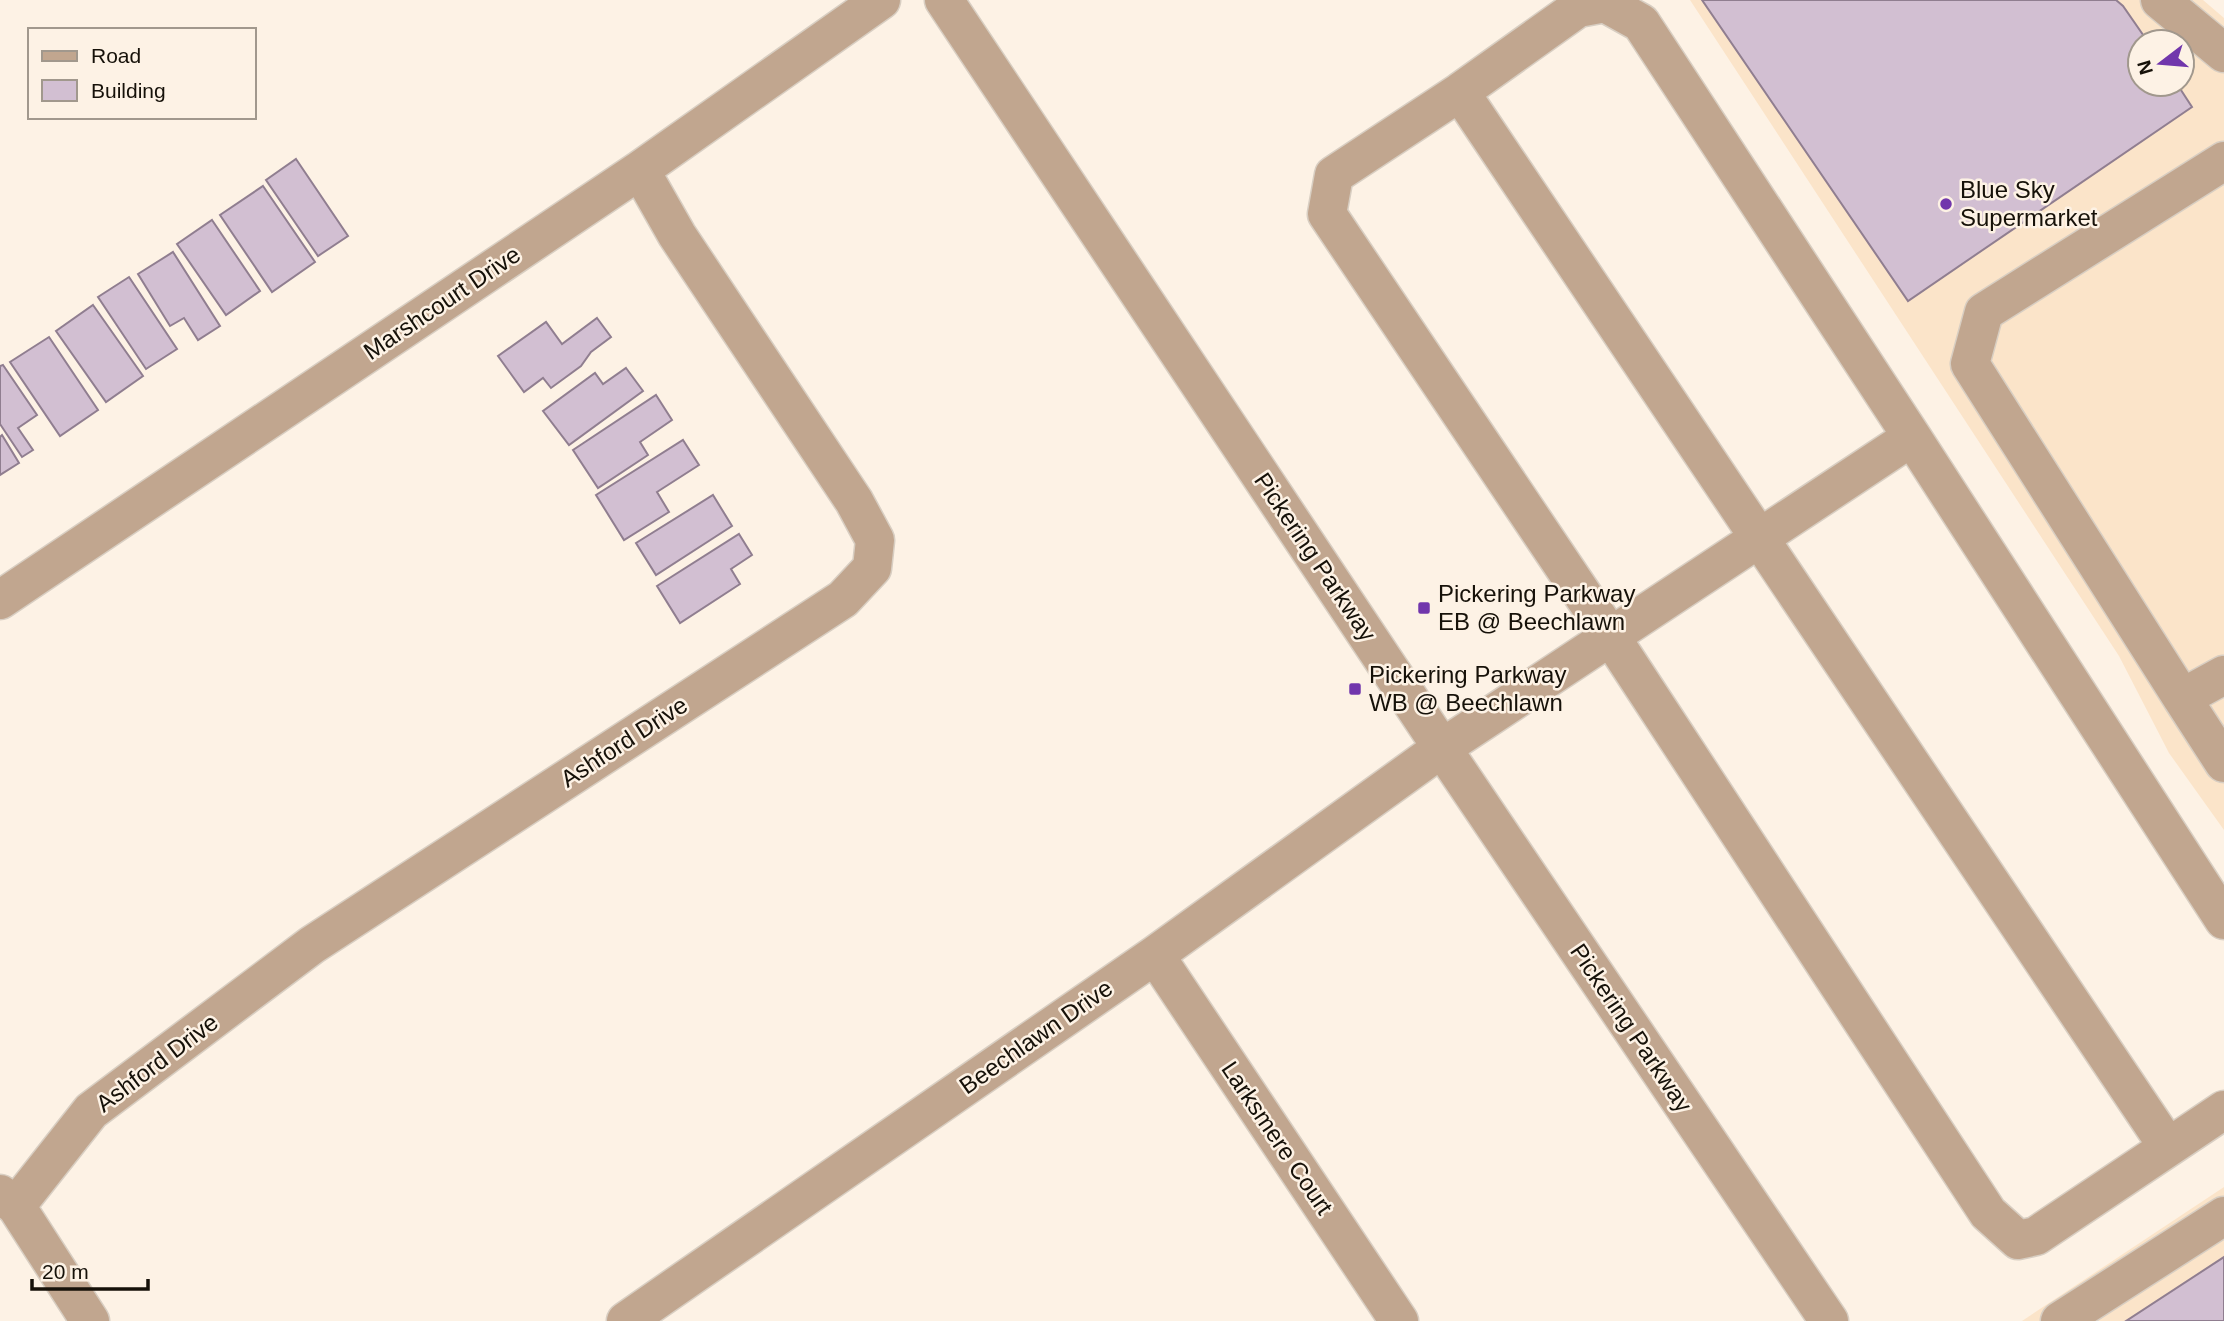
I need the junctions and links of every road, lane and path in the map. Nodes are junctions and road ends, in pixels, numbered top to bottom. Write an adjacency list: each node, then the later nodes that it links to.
1 (881, 0): 7 (street, Marshcourt Drive)
2 (944, 0): 14 (street, Pickering Parkway)
3 (2160, 0): 4 (street)
4 (2224, 53)
5 (1460, 92): 8 (street); 9 (street); 11 (street)
6 (2224, 160): 13 (street)
7 (640, 170): 10 (street, Marshcourt Drive); 20 (street, Ashford Drive)
8 (1912, 436): 9 (street, Beechlawn Drive); 16 (street)
9 (1760, 538): 11 (street, Beechlawn Drive); 19 (street)
10 (0, 600)
11 (1611, 637): 14 (street, Beechlawn Drive); 19 (street)
12 (2224, 675): 13 (street)
13 (2182, 698): 15 (street)
14 (1442, 748): 17 (street, Beechlawn Drive); 25 (street, Pickering Parkway)
15 (2224, 763)
16 (2224, 920)
17 (1155, 955): 23 (street, Beechlawn Drive); 24 (street, Larksmere Court)
18 (2224, 1110): 19 (street)
19 (2168, 1147)
20 (8, 1200): 22 (street)
21 (2224, 1216): 26 (street)
22 (90, 1321)
23 (626, 1321)
24 (1399, 1321)
25 (1829, 1321)
26 (2060, 1321)

